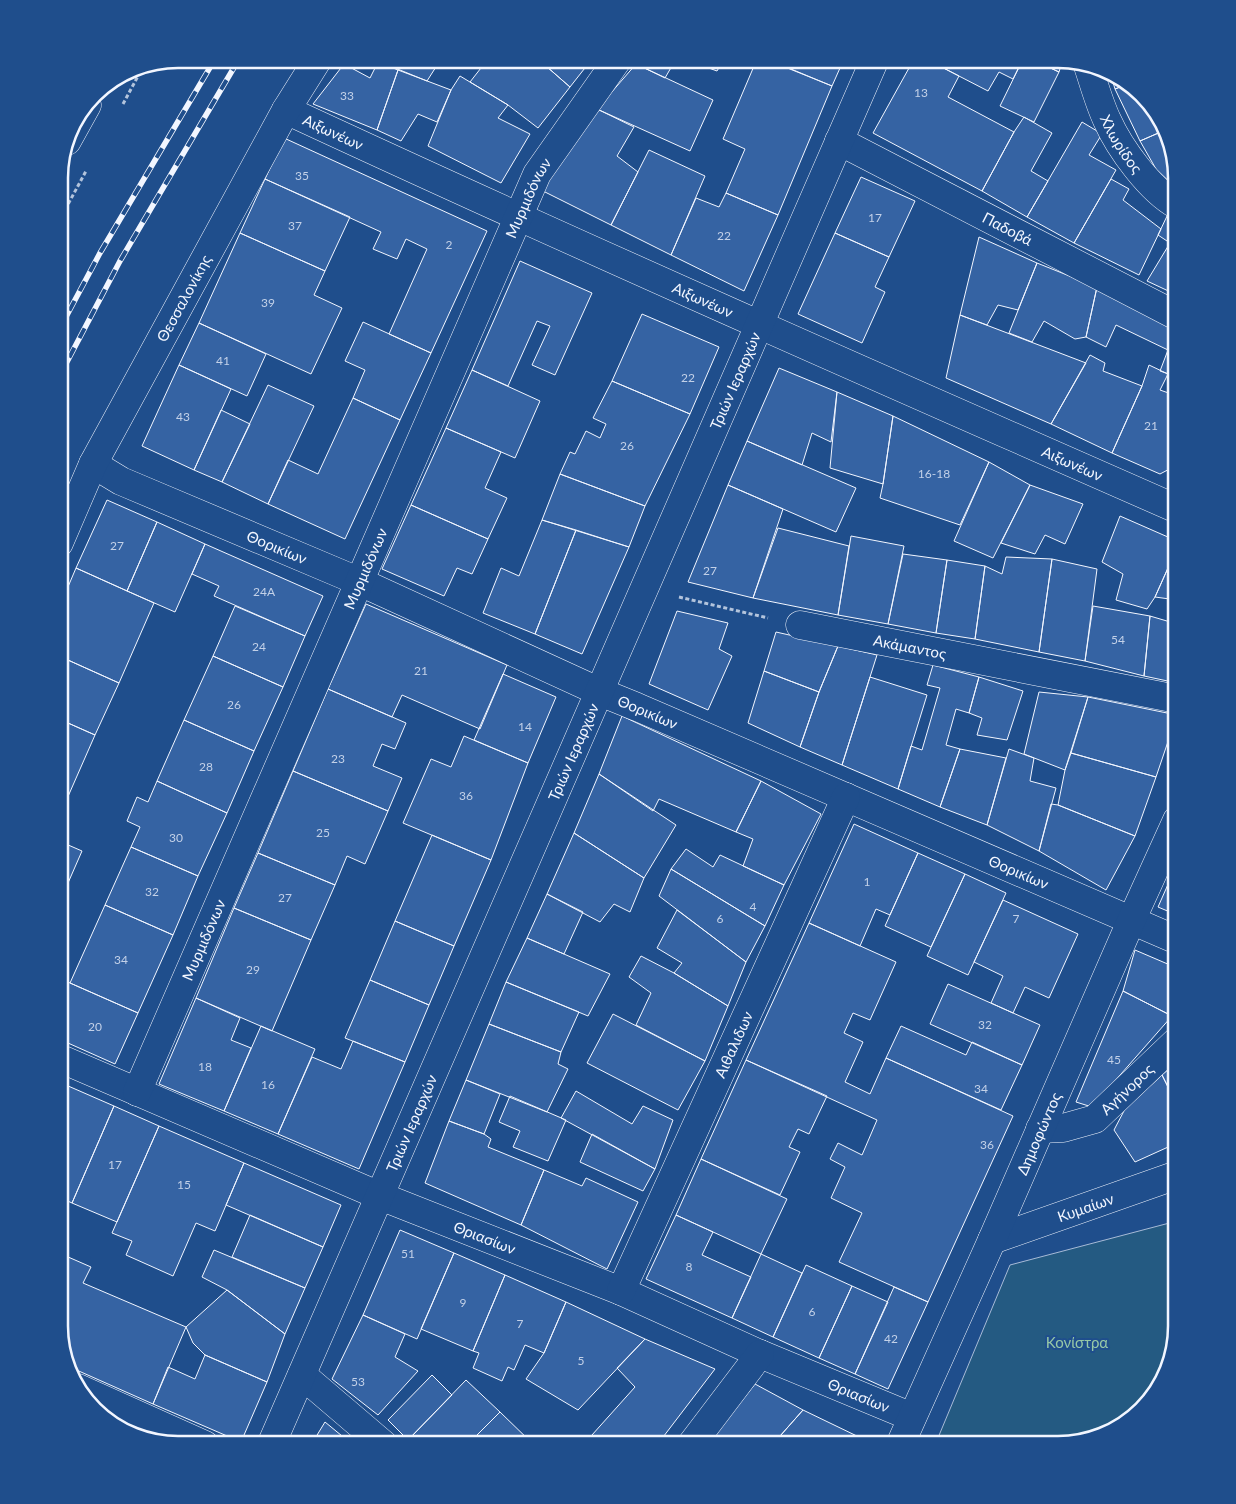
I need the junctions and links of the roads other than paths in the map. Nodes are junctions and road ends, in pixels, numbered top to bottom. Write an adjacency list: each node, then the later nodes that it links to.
1 (313, 67): 5 (street, Θεσσαλονίκης)
2 (612, 67): 8 (street, Μυρμιδόνων)
3 (871, 68): 6 (street, Τριών Ιεραρχών)
4 (1090, 72): 7 (street, Χλωρίδος)
5 (286, 110): 8 (street, Αιξωνέων); 11 (street, Θεσσαλονίκης)
6 (839, 141): 9 (street, Παδοβά); 10 (street, Τριών Ιεραρχών)
7 (1168, 201)
8 (518, 218): 10 (street, Αιξωνέων); 14 (street, Μυρμιδόνων)
9 (1168, 311)
10 (759, 326): 12 (street, Αιξωνέων); 16 (street, Τριών Ιεραρχών)
11 (93, 464): 13 (street, Θεσσαλονίκης); 14 (street, Θορικίων)
12 (1168, 504)
13 (68, 523)
14 (358, 581): 16 (street, Θορικίων); 24 (street, Μυρμιδόνων)
15 (800, 625): 17 (street, Ακάμαντος)
16 (600, 692): 18 (street, Θορικίων); 27 (street, Τριών Ιεραρχών)
17 (1168, 696)
18 (846, 797): 20 (street, Θορικίων); 29 (street, Αιθαλιδων)
19 (1168, 840): 20 (street, Δημοφώντος)
20 (1132, 919): 21 (street, Θορικίων); 25 (street, Δημοφώντος)
21 (1168, 936)
22 (1168, 1050): 25 (street, Αγήνορος)
23 (67, 1062): 24 (street, Θριασίων)
24 (137, 1092): 27 (street, Θριασίων)
25 (1040, 1129): 28 (street, Δημοφώντος)
26 (1168, 1178): 28 (street, Κυμαίων)
27 (380, 1196): 29 (street, Θριασίων); 31 (street, Τριών Ιεραρχών)
28 (992, 1240): 33 (street, Δημοφώντος)
29 (621, 1291): 30 (street, Θριασίων)
30 (760, 1354): 33 (street, Θριασίων); 37 (street)
31 (302, 1375): 35 (street, Τριών Ιεραρχών); 36 (street)
32 (91, 1394): 34 (street)
33 (912, 1417): 38 (street, Δημοφώντος)
34 (184, 1436)
35 (275, 1436)
36 (373, 1436)
37 (698, 1436)
38 (904, 1436)

